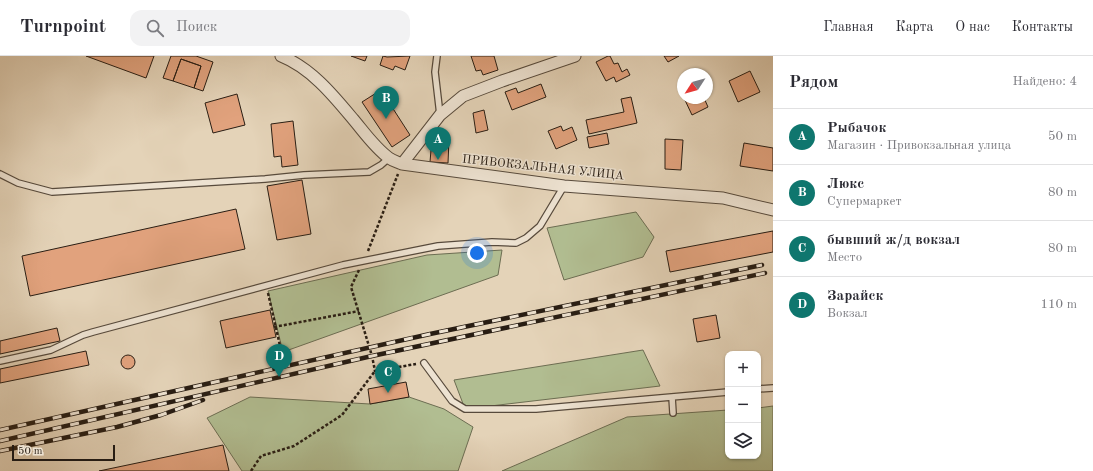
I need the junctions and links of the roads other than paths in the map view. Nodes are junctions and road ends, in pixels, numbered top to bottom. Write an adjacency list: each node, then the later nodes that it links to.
1 (281, 56): 5 (street, ПРИВОКЗАЛЬНАЯ УЛИЦА)
2 (437, 56): 4 (lane)
3 (575, 56): 4 (street)
4 (440, 114): 6 (street)
5 (389, 158): 6 (street, ПРИВОКЗАЛЬНАЯ УЛИЦА); 7 (lane)
6 (402, 164): 8 (street, ПРИВОКЗАЛЬНАЯ УЛИЦА)
7 (0, 174)
8 (564, 186): 9 (street, ПРИВОКЗАЛЬНАЯ УЛИЦА); 10 (lane)
9 (773, 210)
10 (0, 361)
11 (424, 363): 15 (lane)
12 (773, 388): 13 (lane)
13 (761, 390)
14 (725, 392): 15 (lane)
15 (672, 397): 16 (lane)
16 (673, 413)

